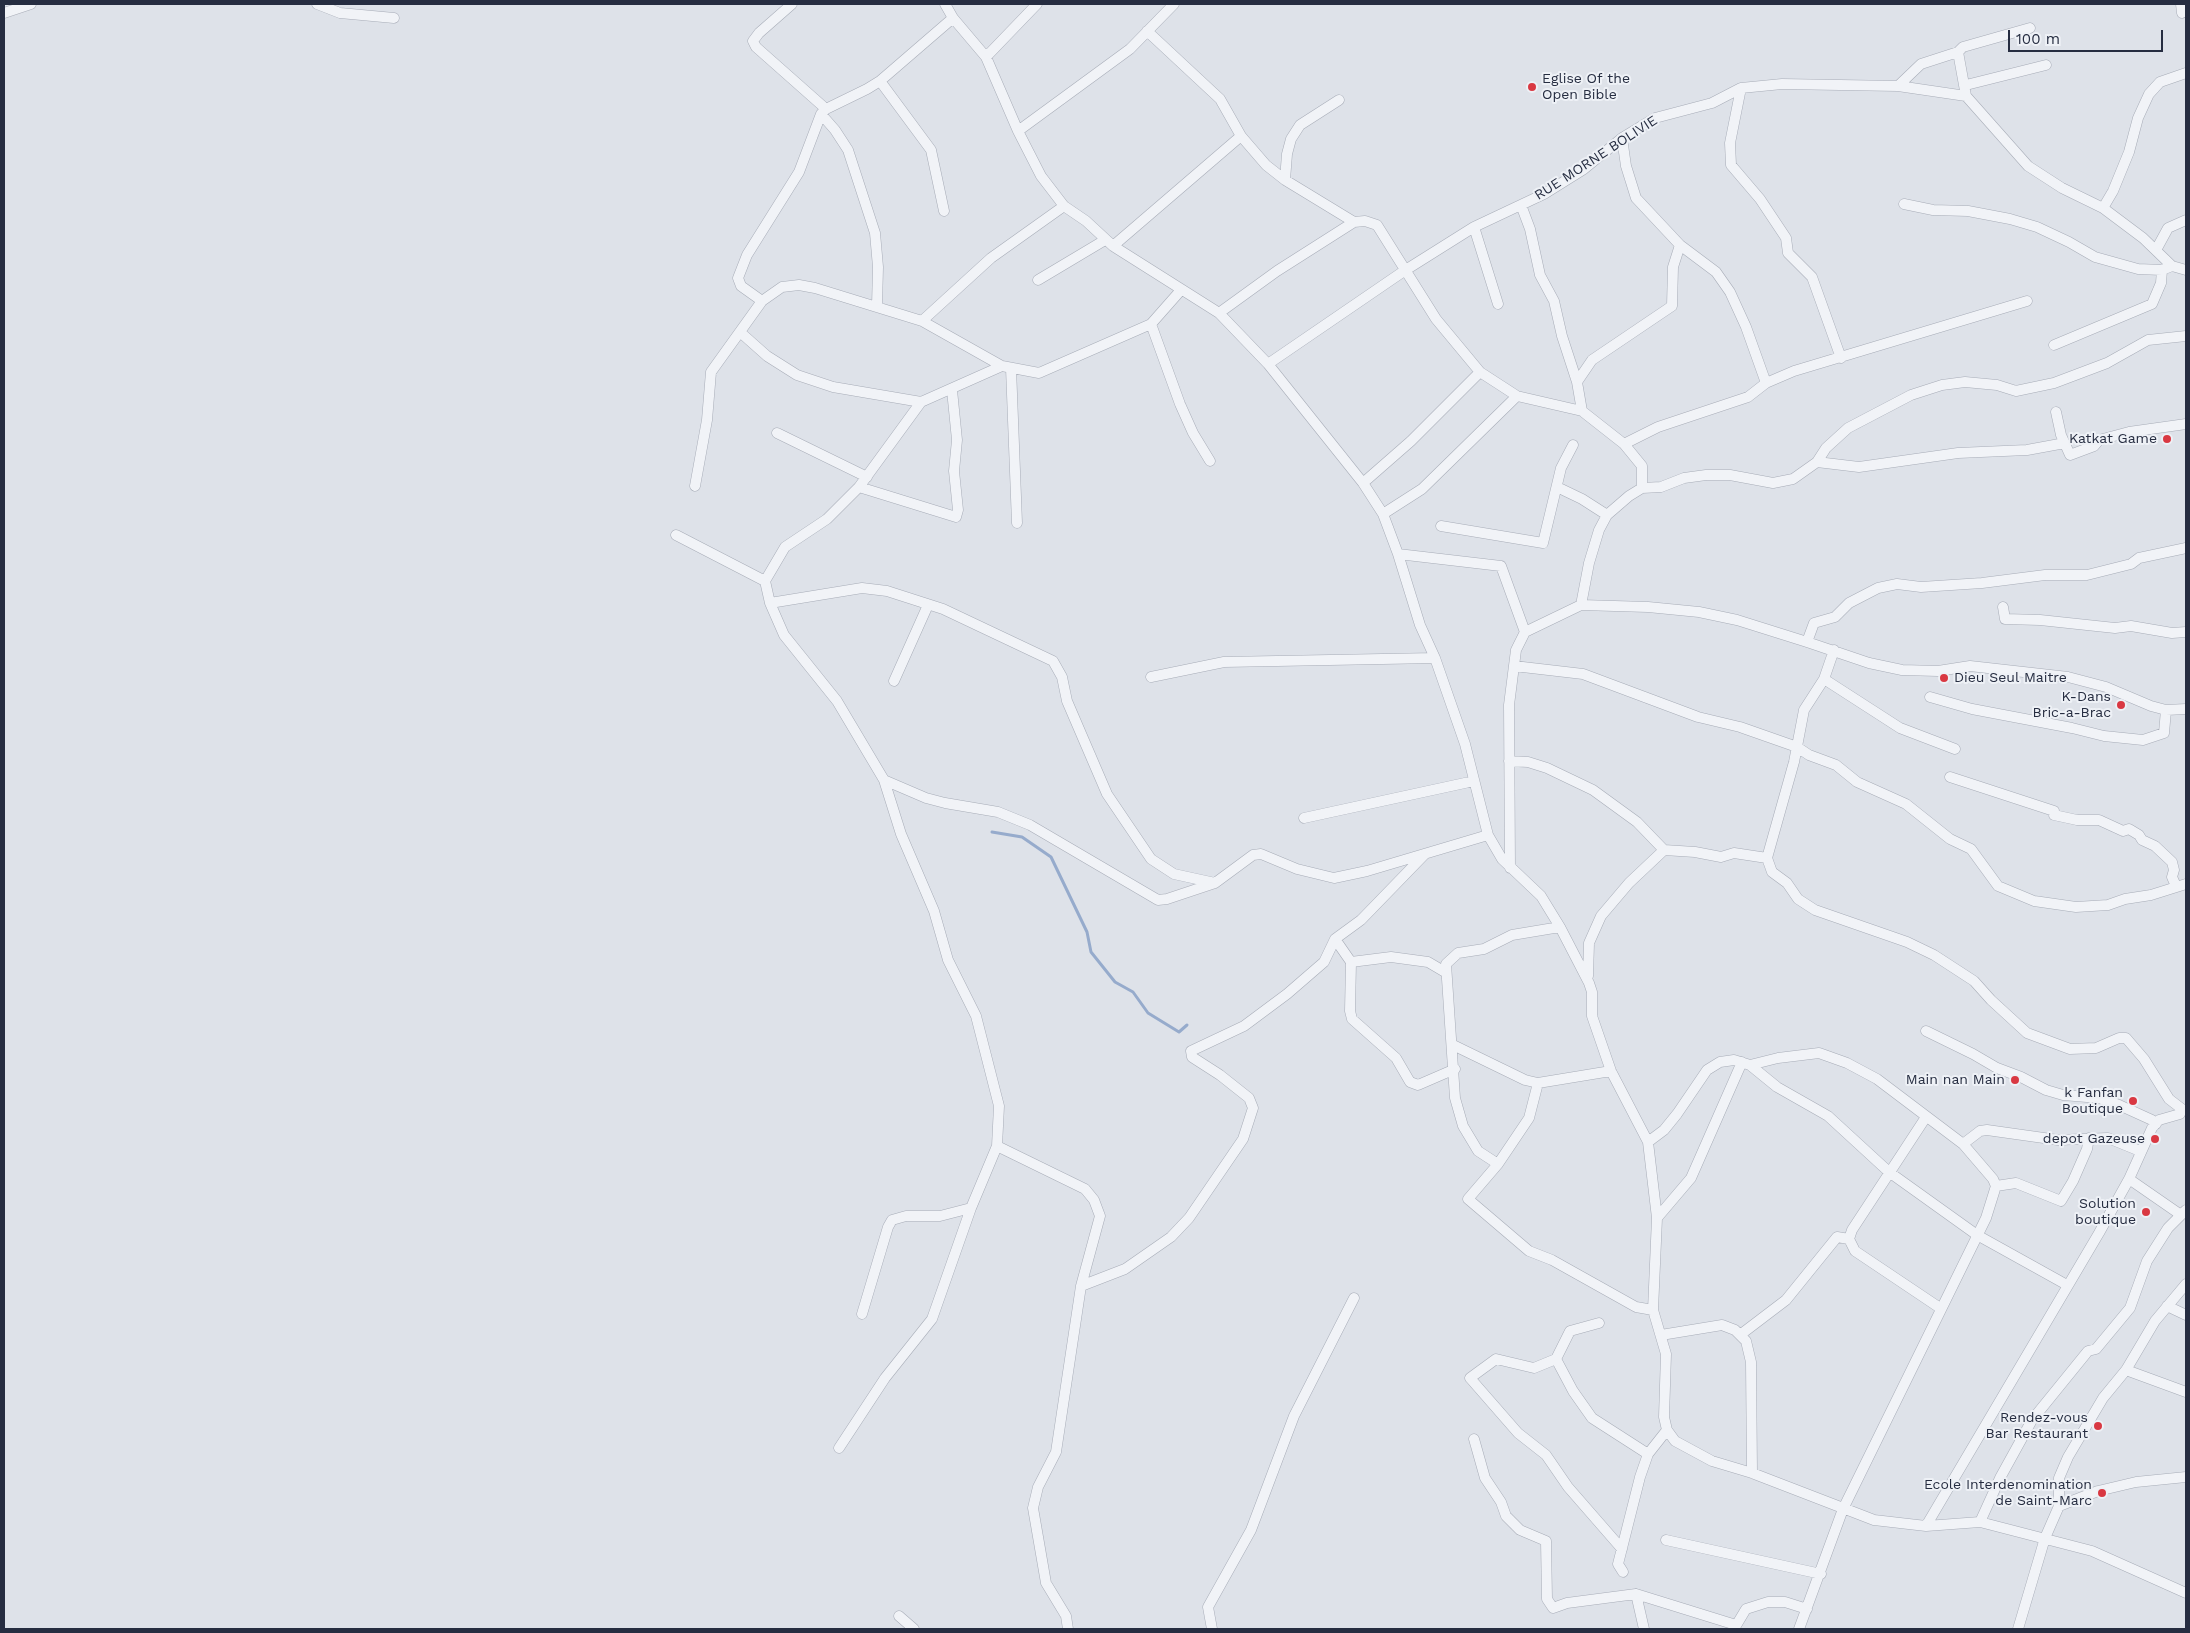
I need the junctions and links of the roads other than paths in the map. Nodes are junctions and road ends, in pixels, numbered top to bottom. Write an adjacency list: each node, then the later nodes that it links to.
1 (31, 4): 7 (street)
2 (317, 4): 8 (street)
3 (792, 4): 22 (street)
4 (945, 4): 9 (street)
5 (1037, 4): 13 (street)
6 (1174, 4): 11 (street)
7 (4, 13)
8 (394, 18)
9 (953, 18): 13 (street); 16 (street)
10 (2030, 28): 12 (street)
11 (1147, 31): 23 (street); 24 (street)
12 (1958, 52): 17 (street); 18 (street)
13 (986, 57): 23 (street)
14 (2046, 65): 17 (street)
15 (2186, 73): 30 (street)
16 (880, 81): 22 (street); 31 (street)
17 (1966, 85): 20 (street)
18 (1898, 86): 19 (street, RUE MORNE BOLIVIE); 20 (street, RUE MORNE BOLIVIE)
19 (1740, 88): 25 (street, RUE MORNE BOLIVIE); 53 (street)
20 (1966, 96): 30 (street)
21 (1339, 100): 26 (street)
22 (823, 111): 43 (street); 46 (street)
23 (1018, 131): 29 (street)
24 (1241, 136): 26 (street); 35 (street)
25 (1622, 138): 28 (street, RUE MORNE BOLIVIE); 36 (street)
26 (1285, 180): 33 (street)
27 (1904, 204): 38 (street)
28 (1521, 205): 34 (street, RUE MORNE BOLIVIE); 57 (street)
29 (1064, 206): 35 (street); 48 (street)
30 (2103, 208): 37 (street)
31 (944, 211)
32 (2186, 220): 37 (street)
33 (1354, 222): 40 (street); 47 (street)
34 (1474, 227): 40 (street, RUE MORNE BOLIVIE); 45 (street)
35 (1109, 243): 41 (street); 42 (street)
36 (1680, 244): 57 (street); 58 (street)
37 (2156, 250): 38 (street)
38 (2167, 268): 39 (street); 52 (street)
39 (2186, 270)
40 (1404, 271): 54 (street, RUE MORNE BOLIVIE); 56 (street)
41 (1038, 280)
42 (1181, 290): 47 (street); 49 (street)
43 (762, 301): 46 (street); 50 (street)
44 (2027, 301): 53 (street)
45 (1498, 304)
46 (877, 306): 48 (street)
47 (1219, 313): 54 (street)
48 (922, 321): 55 (street)
49 (1151, 324): 55 (street); 69 (street)
50 (740, 332): 61 (street); 73 (street)
51 (2186, 336): 70 (street)
52 (2054, 345)
53 (1841, 358): 58 (street)
54 (1268, 364): 72 (street)
55 (1006, 367): 59 (street); 79 (street)
56 (1480, 372): 60 (street); 72 (street)
57 (1577, 382): 62 (street)
58 (1766, 383): 67 (street)
59 (952, 390): 61 (street); 74 (street)
60 (1517, 396): 62 (street); 77 (street)
61 (921, 402): 71 (street)
62 (1582, 411): 67 (street)
63 (2056, 412): 66 (street)
64 (2186, 424): 66 (street)
65 (777, 433): 71 (street)
66 (2065, 443): 70 (street)
67 (1624, 444): 76 (street)
68 (1573, 445): 75 (street)
69 (1210, 461)
70 (1817, 462): 76 (street)
71 (867, 477): 74 (street)
72 (1363, 482): 77 (street)
73 (695, 486)
74 (859, 487): 84 (street)
75 (1557, 488): 78 (street); 80 (street)
76 (1642, 488): 78 (street)
77 (1383, 514): 83 (street)
78 (1607, 515): 87 (street)
79 (1017, 523)
80 (1441, 526)
81 (676, 535): 84 (street)
82 (2186, 548): 91 (street)
83 (1398, 554): 89 (street); 93 (street)
84 (765, 582): 85 (street)
85 (770, 603): 86 (street); 105 (street)
86 (928, 605): 97 (street); 113 (street)
87 (1581, 605): 89 (street); 91 (street)
88 (2002, 607): 90 (street)
89 (1525, 632): 94 (street)
90 (2186, 632)
91 (1808, 642): 92 (street)
92 (1834, 650): 96 (street); 100 (street)
93 (1435, 658): 95 (street); 106 (street)
94 (1514, 666): 101 (street); 103 (street)
95 (1151, 677)
96 (1824, 679): 101 (street); 102 (street)
97 (894, 681)
98 (1930, 697): 100 (street)
99 (2186, 709): 100 (street)
100 (2166, 710)
101 (1797, 747): 111 (street); 115 (street)
102 (1955, 749)
103 (1510, 761): 109 (street); 112 (street)
104 (1950, 777): 115 (street)
105 (884, 780): 113 (street); 132 (street)
106 (1474, 781): 107 (street); 108 (street)
107 (1304, 818)
108 (1488, 835): 110 (street); 112 (street)
109 (1664, 850): 111 (street); 120 (street)
110 (1425, 854): 113 (street); 117 (street)
111 (1767, 858): 128 (street)
112 (1510, 868): 116 (street)
113 (1215, 884)
114 (2186, 884): 115 (street)
115 (2176, 886)
116 (1560, 927): 119 (street); 120 (street)
117 (1334, 940): 118 (street); 145 (street)
118 (1351, 962): 119 (street); 124 (street)
119 (1445, 972): 122 (street)
120 (1589, 983): 125 (street)
121 (1926, 1031): 128 (street)
122 (1453, 1045): 124 (street); 126 (street)
123 (1746, 1064): 127 (street); 130 (street); 135 (street); 140 (street)
124 (1455, 1069): 134 (street)
125 (1611, 1071): 126 (street); 130 (street)
126 (1538, 1083): 134 (street)
127 (1926, 1117): 131 (street); 135 (street)
128 (2156, 1124): 133 (street)
129 (2089, 1138): 131 (street); 133 (street); 137 (street)
130 (1648, 1142): 140 (street)
131 (1963, 1144): 137 (street)
132 (997, 1146): 138 (street); 145 (street)
133 (2140, 1151): 136 (street)
134 (1498, 1164): 149 (street)
135 (1889, 1172): 141 (street); 142 (street)
136 (2129, 1179): 139 (street); 144 (street)
137 (1996, 1186): 141 (street)
138 (971, 1208): 150 (street); 160 (street)
139 (2184, 1214): 166 (street)
140 (1657, 1218): 149 (street)
141 (1977, 1235): 144 (street); 148 (street)
142 (1849, 1239): 148 (street); 153 (street)
143 (2186, 1284): 147 (street)
144 (2067, 1285): 167 (street)
145 (1082, 1286): 179 (street)
146 (1354, 1298): 180 (street)
147 (2167, 1306): 151 (street); 156 (street)
148 (1940, 1308): 165 (street)
149 (1652, 1310): 154 (street)
150 (862, 1314)
151 (2186, 1315)
152 (1599, 1323): 155 (street)
153 (1740, 1334): 154 (street); 162 (street)
154 (1661, 1335): 158 (street)
155 (1556, 1359): 161 (street); 170 (street)
156 (2126, 1370): 157 (street); 164 (street)
157 (2186, 1392)
158 (1666, 1430): 161 (street); 162 (street)
159 (1474, 1439): 174 (street)
160 (839, 1448)
161 (1648, 1454): 170 (street)
162 (1752, 1473): 165 (street)
163 (2186, 1477): 164 (street)
164 (2058, 1506): 168 (street)
165 (1843, 1509): 167 (street); 172 (street)
166 (1980, 1522): 167 (street); 168 (street)
167 (1926, 1526)
168 (2045, 1538): 173 (street); 183 (street)
169 (1666, 1540): 172 (street)
170 (1622, 1549): 171 (street)
171 (1623, 1572)
172 (1821, 1574): 175 (street)
173 (2186, 1593)
174 (1636, 1594): 177 (street); 181 (street)
175 (1807, 1609): 177 (street); 182 (street)
176 (899, 1616): 178 (street)
177 (1735, 1627)
178 (914, 1629)
179 (1068, 1629)
180 (1212, 1629)
181 (1644, 1629)
182 (1799, 1629)
183 (2018, 1629)

